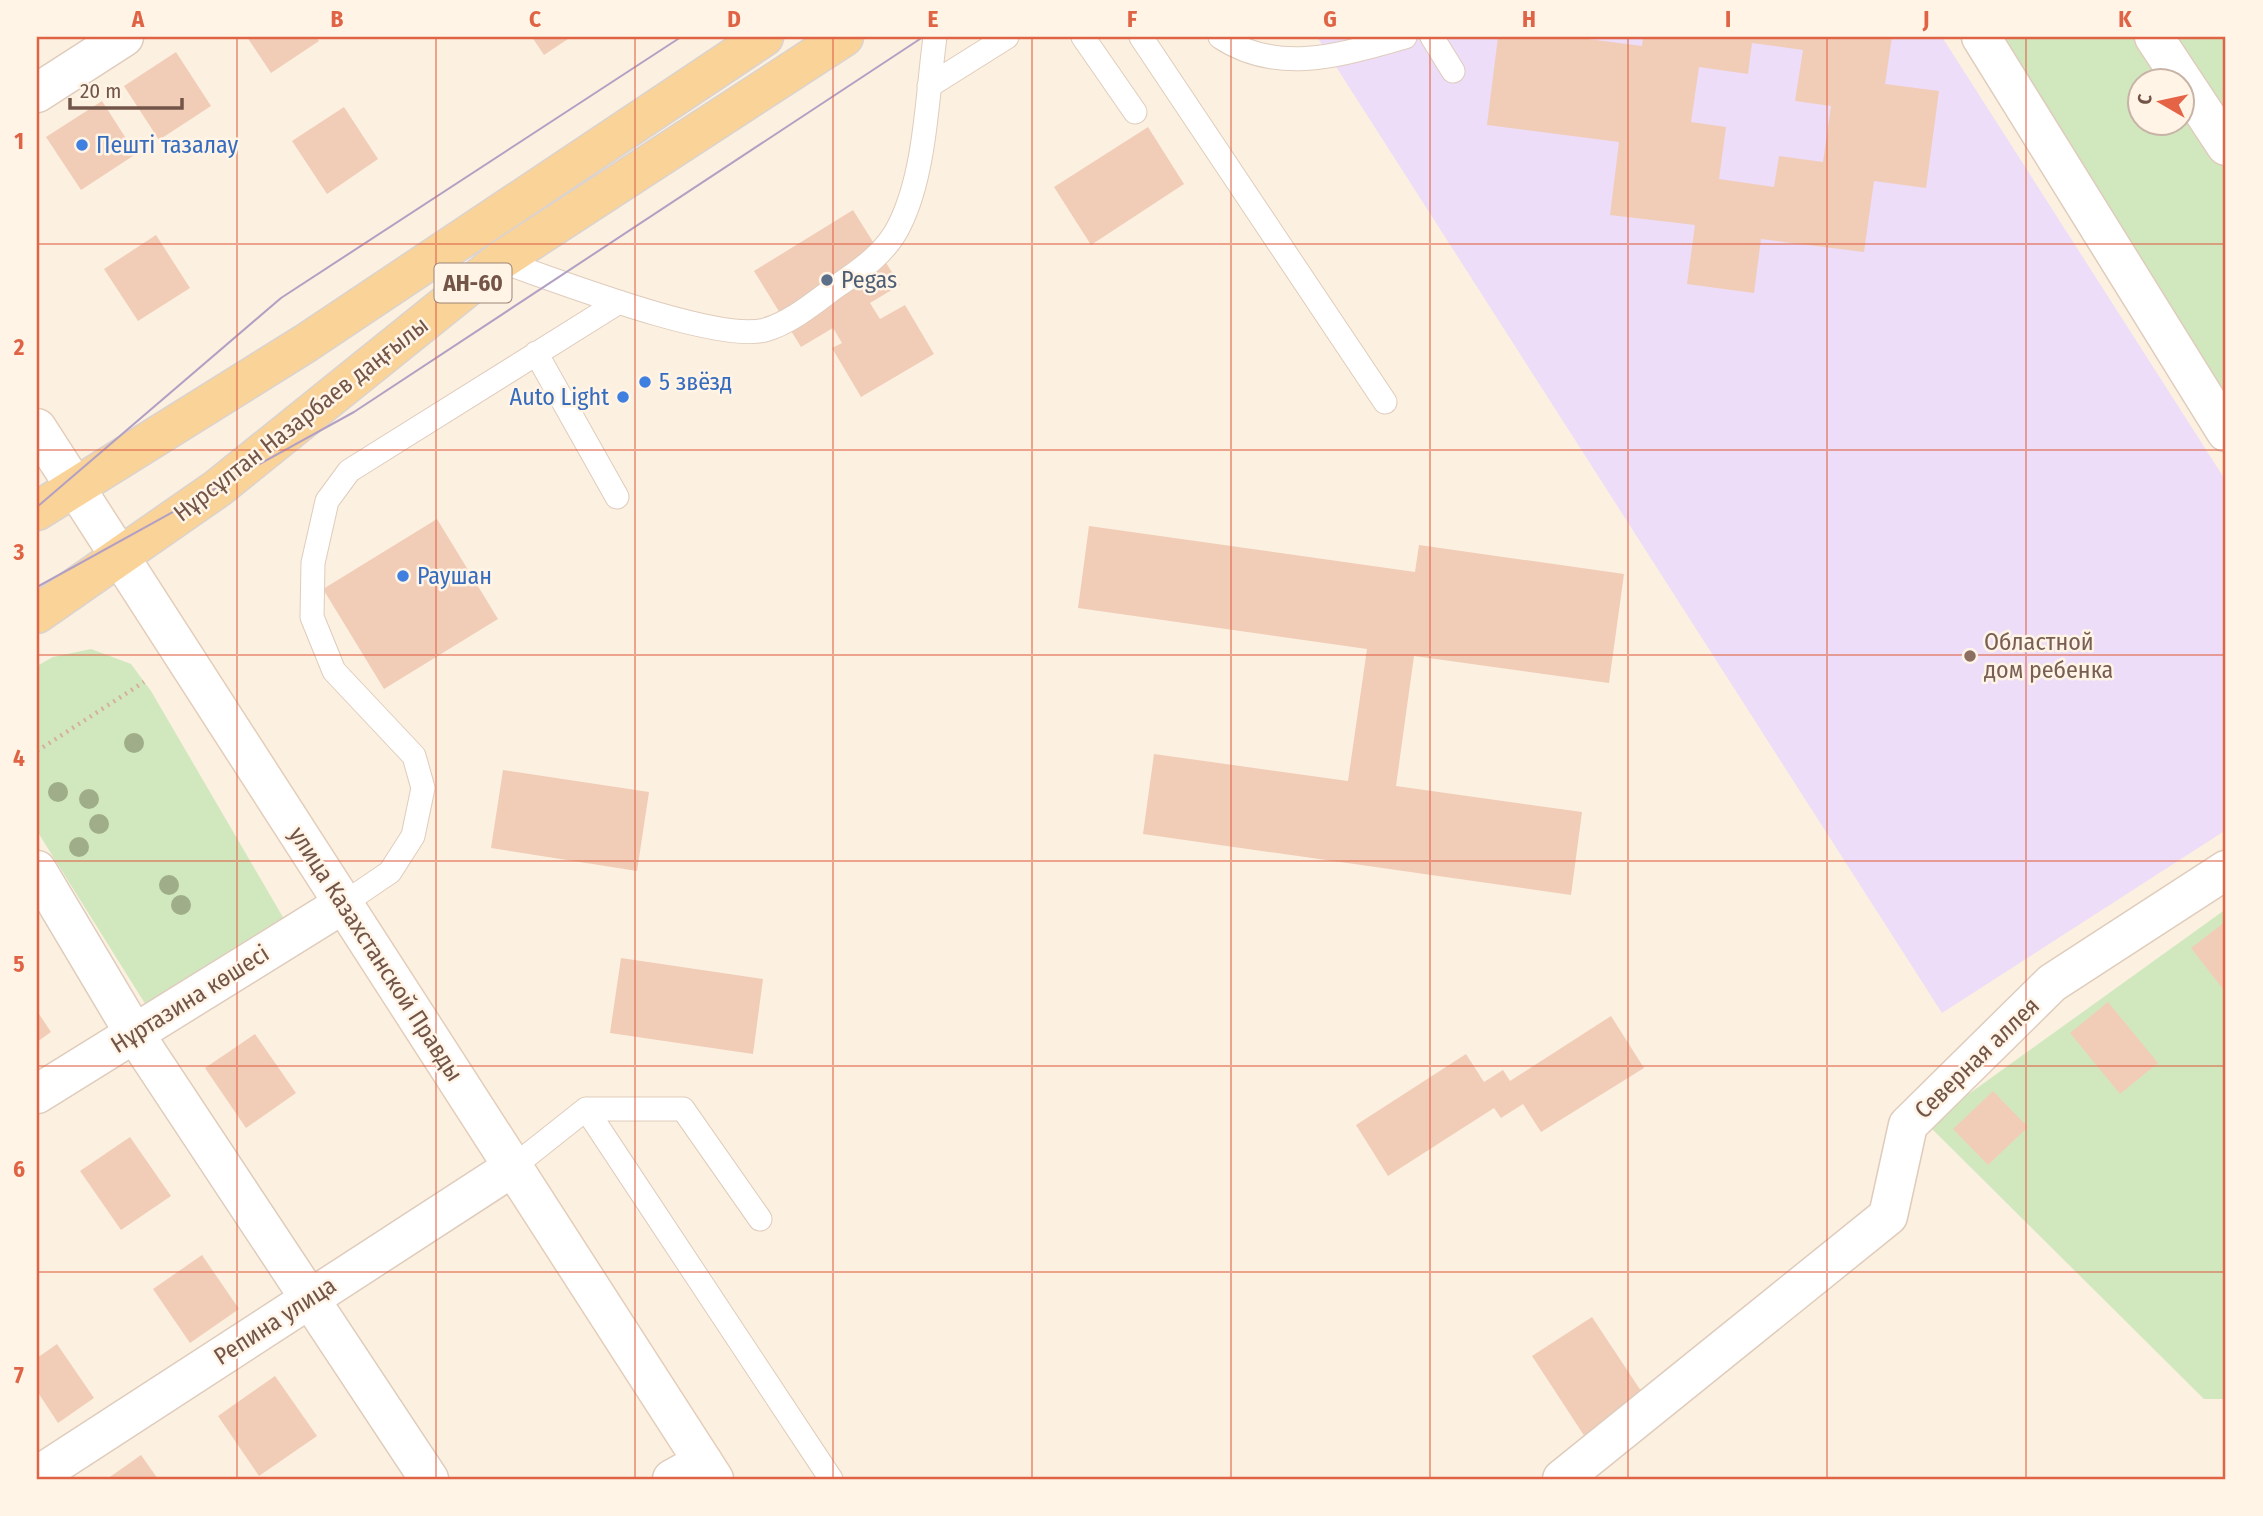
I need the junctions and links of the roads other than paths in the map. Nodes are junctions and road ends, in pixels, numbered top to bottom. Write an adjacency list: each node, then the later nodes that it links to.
1 (124, 37): 15 (street)
2 (764, 37): 24 (main road, Нұрсұлтан Назарбаев даңғылы / АН-60)
3 (844, 37): 18 (main road, Нұрсұлтан Назарбаев даңғылы / АН-60)
4 (935, 37): 14 (lane)
5 (1007, 37): 14 (lane)
6 (1083, 37): 16 (lane)
7 (1142, 37): 21 (lane)
8 (1220, 37): 9 (lane)
9 (1405, 37)
10 (1432, 37): 13 (lane)
11 (1981, 37): 23 (street)
12 (2154, 37): 17 (street)
13 (1453, 71)
14 (929, 86): 19 (lane)
15 (37, 93)
16 (1135, 112)
17 (2226, 146)
18 (500, 261): 19 (lane); 27 (main road, Нұрсұлтан Назарбаев даңғылы / АН-60)
19 (620, 302): 20 (lane)
20 (536, 354): 25 (lane); 31 (lane)
21 (1385, 402)
22 (37, 428): 24 (street, улица Казахстанской Правды)
23 (2226, 432)
24 (75, 486): 26 (main road, Нұрсұлтан Назарбаев даңғылы / АН-60); 27 (street, улица Казахстанской Правды)
25 (617, 497)
26 (37, 511)
27 (121, 557): 28 (main road, Нұрсұлтан Назарбаев даңғылы / АН-60); 31 (street, улица Казахстанской Правды)
28 (37, 614)
29 (37, 870): 32 (street)
30 (2226, 870): 42 (street, Северная аллея)
31 (343, 904): 32 (street, Нұртазина көшесі); 35 (street, улица Казахстанской Правды)
32 (134, 1033): 33 (street, Нұртазина көшесі); 37 (street)
33 (37, 1094)
34 (586, 1109): 35 (lane); 36 (lane); 41 (lane)
35 (513, 1167): 37 (street, Репина улица); 38 (street, улица Казахстанской Правды)
36 (760, 1219)
37 (310, 1297): 39 (street, Репина улица); 40 (street)
38 (697, 1473)
39 (37, 1476)
40 (429, 1479)
41 (831, 1479)
42 (1562, 1479)

